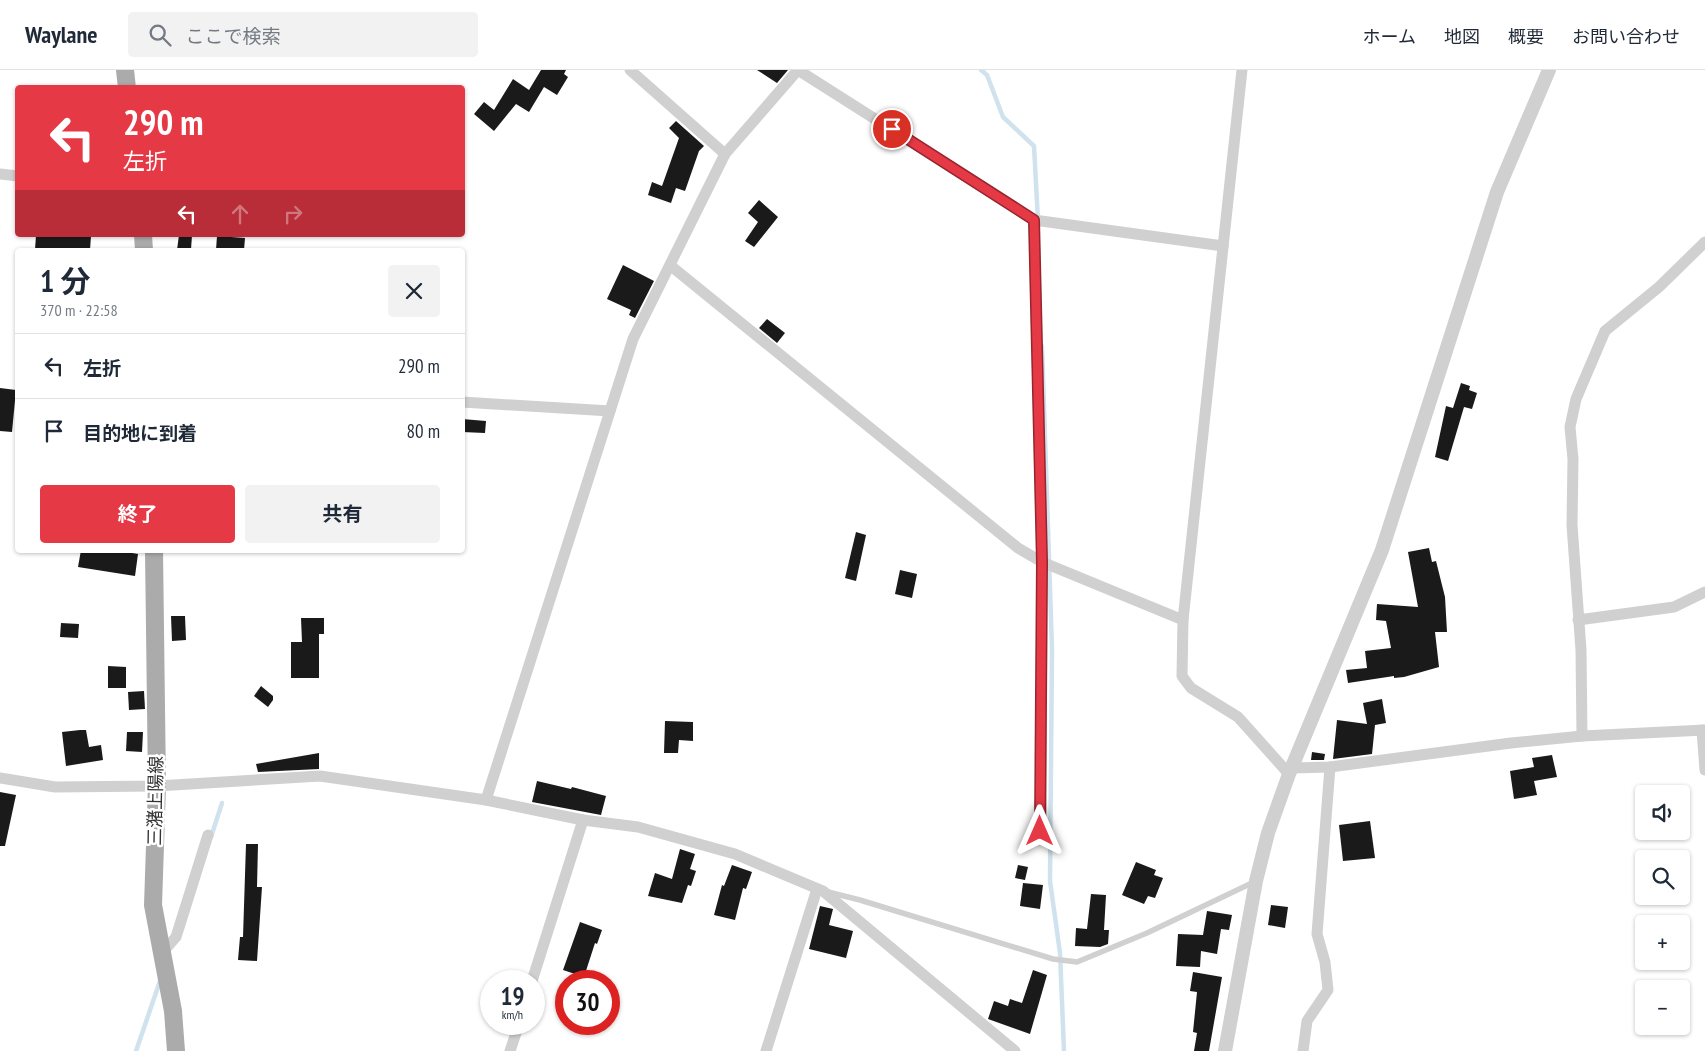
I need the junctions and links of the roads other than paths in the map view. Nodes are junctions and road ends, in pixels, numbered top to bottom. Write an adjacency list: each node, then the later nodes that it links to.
1 (125, 70): 6 (main road)
2 (630, 70): 7 (street)
3 (798, 70): 7 (street); 10 (street)
4 (1242, 70): 12 (street)
5 (1549, 70): 25 (street)
6 (127, 85)
7 (725, 154): 13 (street)
8 (0, 174): 9 (street)
9 (15, 176)
10 (1034, 220): 12 (street); 17 (street)
11 (1705, 242): 20 (street)
12 (1223, 246): 19 (street)
13 (671, 266): 15 (street); 17 (street)
14 (465, 402): 15 (street)
15 (610, 411): 28 (street)
16 (154, 553): 27 (main road, 三潴上陽線)
17 (1042, 562): 19 (street); 30 (street)
18 (1705, 592): 20 (street)
19 (1183, 620): 25 (street)
20 (1578, 620): 22 (street)
21 (1703, 730): 22 (street); 24 (street)
22 (1582, 736): 23 (street)
23 (1330, 767): 25 (street); 42 (street)
24 (1705, 770)
25 (1291, 771): 32 (street)
26 (0, 778): 27 (street)
27 (157, 786): 28 (street); 34 (main road, 三潴上陽線)
28 (486, 800): 29 (street)
29 (583, 820): 33 (street); 35 (street)
30 (1040, 831)
31 (208, 835): 34 (street)
32 (1256, 881): 33 (lane); 41 (street)
33 (820, 890): 39 (street); 40 (street)
34 (162, 953): 37 (main road, 三潴上陽線)
35 (535, 970)
36 (515, 1035): 38 (street)
37 (176, 1051)
38 (510, 1051)
39 (766, 1051)
40 (1015, 1051)
41 (1225, 1051)
42 (1303, 1051)

